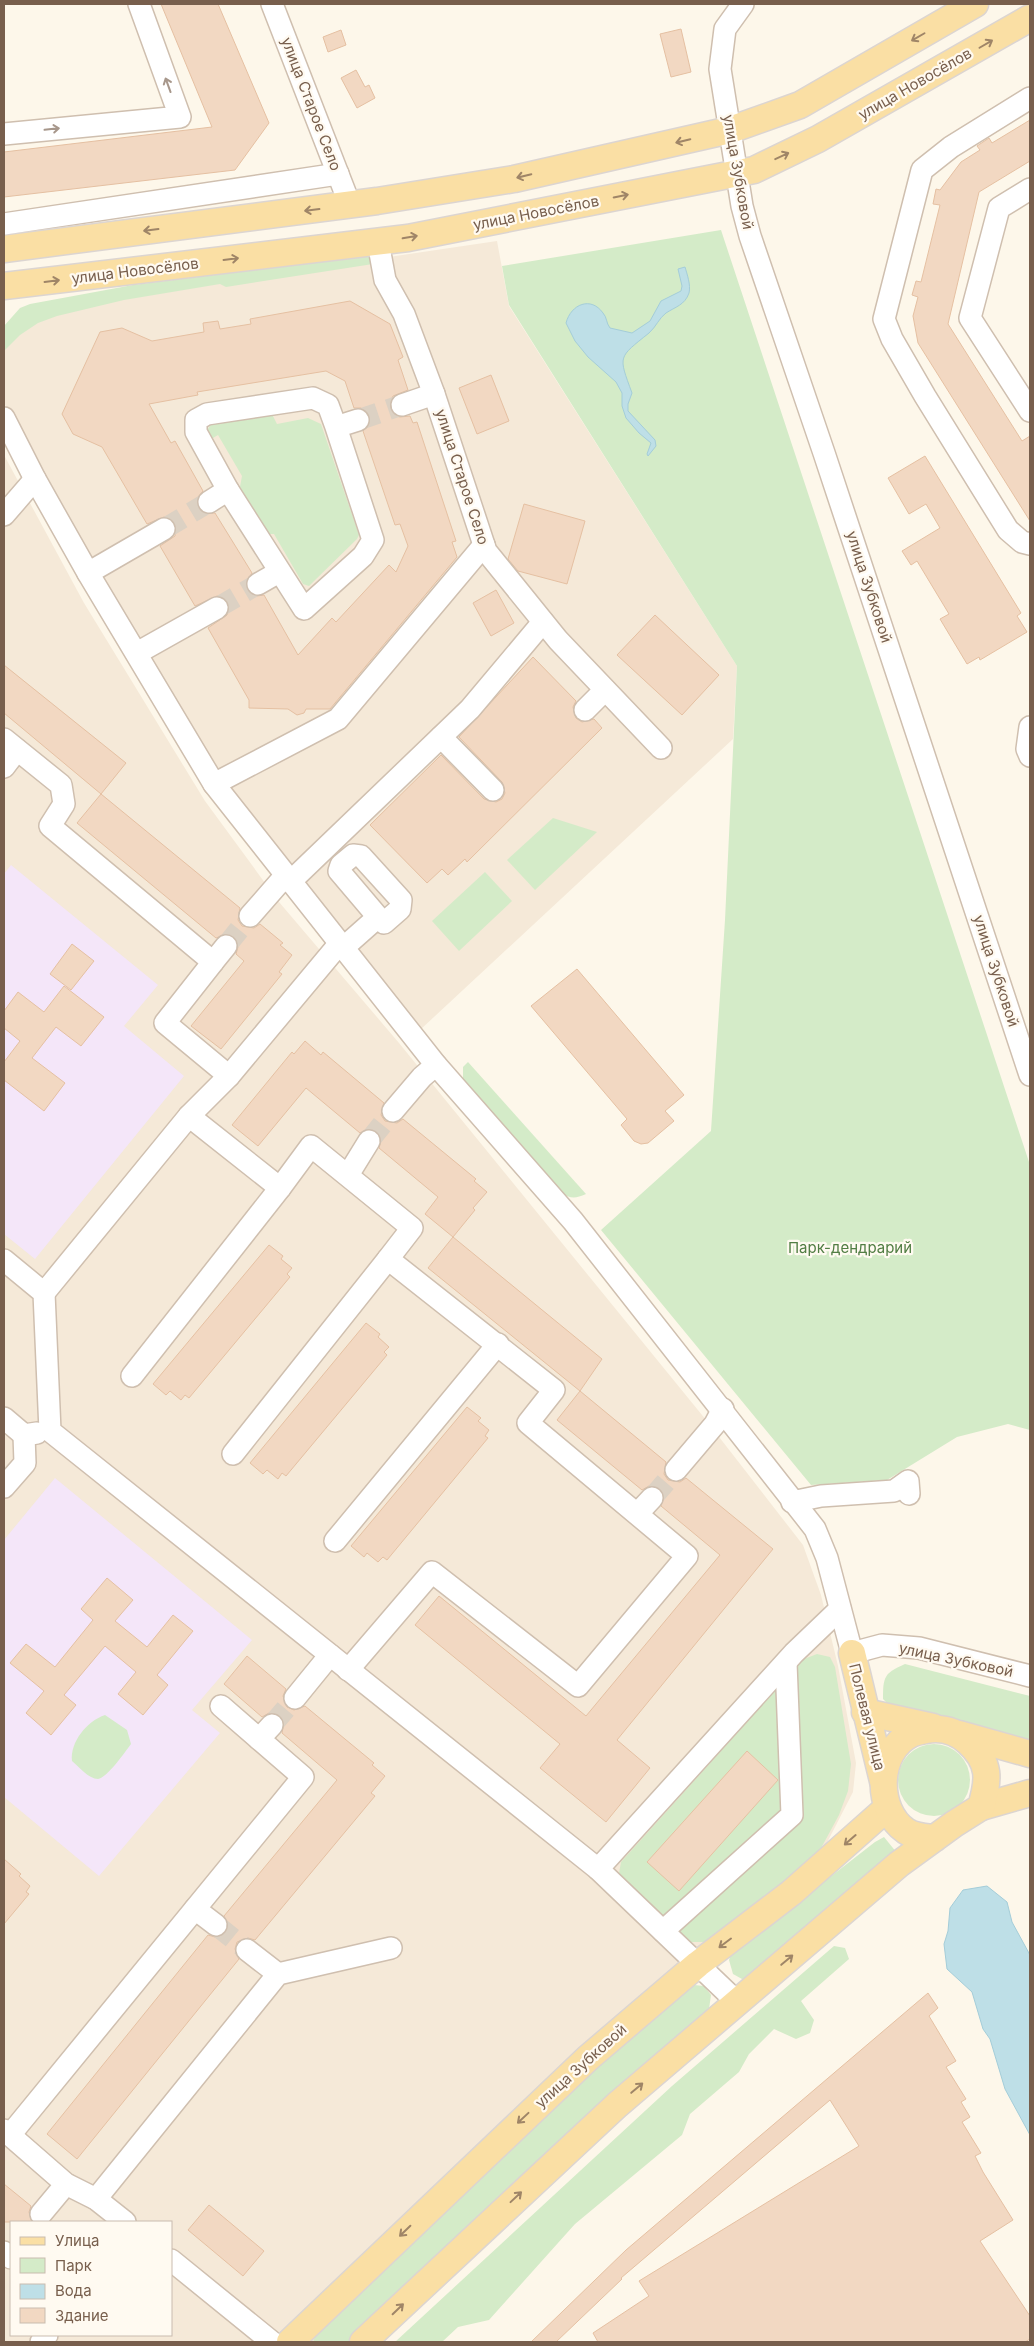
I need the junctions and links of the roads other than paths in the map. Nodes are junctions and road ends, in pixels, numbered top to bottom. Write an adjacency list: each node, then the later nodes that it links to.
1 (139, 4): 8 (street, one-way to 1)
2 (272, 4): 10 (street, улица Старое Село)
3 (743, 4): 7 (street, улица Зубковой)
4 (975, 4): 7 (main road, one-way to 7)
5 (1030, 18): 9 (main road, улица Новосёлов, one-way to 5)
6 (1030, 98): 28 (street)
7 (730, 130): 9 (street, улица Зубковой); 12 (main road, one-way to 12)
8 (4, 134)
9 (737, 173): 14 (main road, улица Новосёлов, one-way to 9); 51 (street, улица Зубковой)
10 (338, 174): 12 (street, улица Старое Село); 13 (street)
11 (1030, 188): 19 (street)
12 (350, 205): 15 (main road, one-way to 15)
13 (4, 224)
14 (378, 242): 16 (main road, улица Новосёлов, one-way to 14); 17 (street, улица Старое Село)
15 (4, 249)
16 (4, 286)
17 (434, 394): 18 (street); 29 (street, улица Старое Село)
18 (402, 405)
19 (1030, 411)
20 (4, 418): 23 (street)
21 (358, 420): 22 (street)
22 (336, 427): 24 (street); 30 (street)
23 (35, 479): 26 (street); 31 (street)
24 (228, 490): 25 (street); 30 (street)
25 (209, 502)
26 (4, 515)
27 (164, 528): 31 (street)
28 (1030, 544)
29 (484, 545): 34 (street, улица Старое Село); 44 (street)
30 (279, 572): 32 (street)
31 (88, 573): 35 (street)
32 (258, 584)
33 (216, 608): 35 (street)
34 (543, 622): 36 (street, улица Старое Село); 39 (street)
35 (137, 653): 44 (street)
36 (605, 690): 37 (street); 41 (street, улица Старое Село)
37 (585, 710)
38 (1030, 727): 42 (street)
39 (441, 737): 45 (street); 46 (street)
40 (11, 744): 43 (street); 52 (street)
41 (661, 748)
42 (1030, 756)
43 (4, 767)
44 (214, 784): 46 (street)
45 (493, 790)
46 (287, 879): 47 (street); 49 (street)
47 (250, 916)
48 (378, 917): 49 (street)
49 (341, 945): 50 (street); 52 (street)
50 (436, 1065): 53 (street); 63 (street)
51 (1030, 1075)
52 (229, 1076): 54 (street)
53 (393, 1111)
54 (189, 1116): 57 (street); 60 (street)
55 (370, 1141): 56 (street)
56 (348, 1175): 57 (street); 58 (street)
57 (280, 1188): 62 (street)
58 (388, 1259): 61 (street); 67 (street)
59 (4, 1260): 60 (street)
60 (44, 1293): 65 (street)
61 (498, 1344): 72 (street); 77 (street)
62 (132, 1376)
63 (723, 1409): 68 (street); 71 (street)
64 (4, 1418): 66 (street)
65 (50, 1431): 66 (street); 75 (street)
66 (24, 1435): 69 (street)
67 (233, 1454)
68 (676, 1470)
69 (4, 1487)
70 (909, 1494): 71 (street)
71 (792, 1502): 73 (street)
72 (335, 1541)
73 (840, 1609): 74 (street); 76 (street)
74 (852, 1653): 78 (street, улица Зубковой); 81 (main road, Полевая улица)
75 (330, 1655): 77 (street); 79 (street)
76 (786, 1663): 89 (street); 92 (street)
77 (348, 1670): 89 (street)
78 (1030, 1676)
79 (295, 1698)
80 (221, 1706): 90 (street)
81 (865, 1712): 82 (main road); 84 (main road, Полевая улица)
82 (948, 1731): 83 (main road); 84 (main road); 86 (main road)
83 (1030, 1754)
84 (883, 1781): 87 (main road)
85 (1030, 1793): 86 (main road)
86 (982, 1807): 88 (main road)
87 (887, 1808): 88 (main road); 95 (main road, улица Зубковой, one-way to 95)
88 (935, 1838): 97 (main road, one-way to 88)
89 (598, 1869): 92 (street)
90 (195, 1909): 91 (street); 98 (street)
91 (216, 1925)
92 (663, 1932): 95 (street)
93 (391, 1948): 96 (street)
94 (247, 1950): 96 (street)
95 (698, 1964): 97 (street); 105 (main road, улица Зубковой, one-way to 105)
96 (278, 1974): 100 (street)
97 (737, 2002): 106 (main road, one-way to 97)
98 (7, 2132): 99 (street)
99 (66, 2184): 100 (street); 101 (street)
100 (96, 2199): 102 (street)
101 (41, 2214)
102 (124, 2221)
103 (172, 2261): 104 (street)
104 (272, 2342)
105 (290, 2342)
106 (363, 2342)

